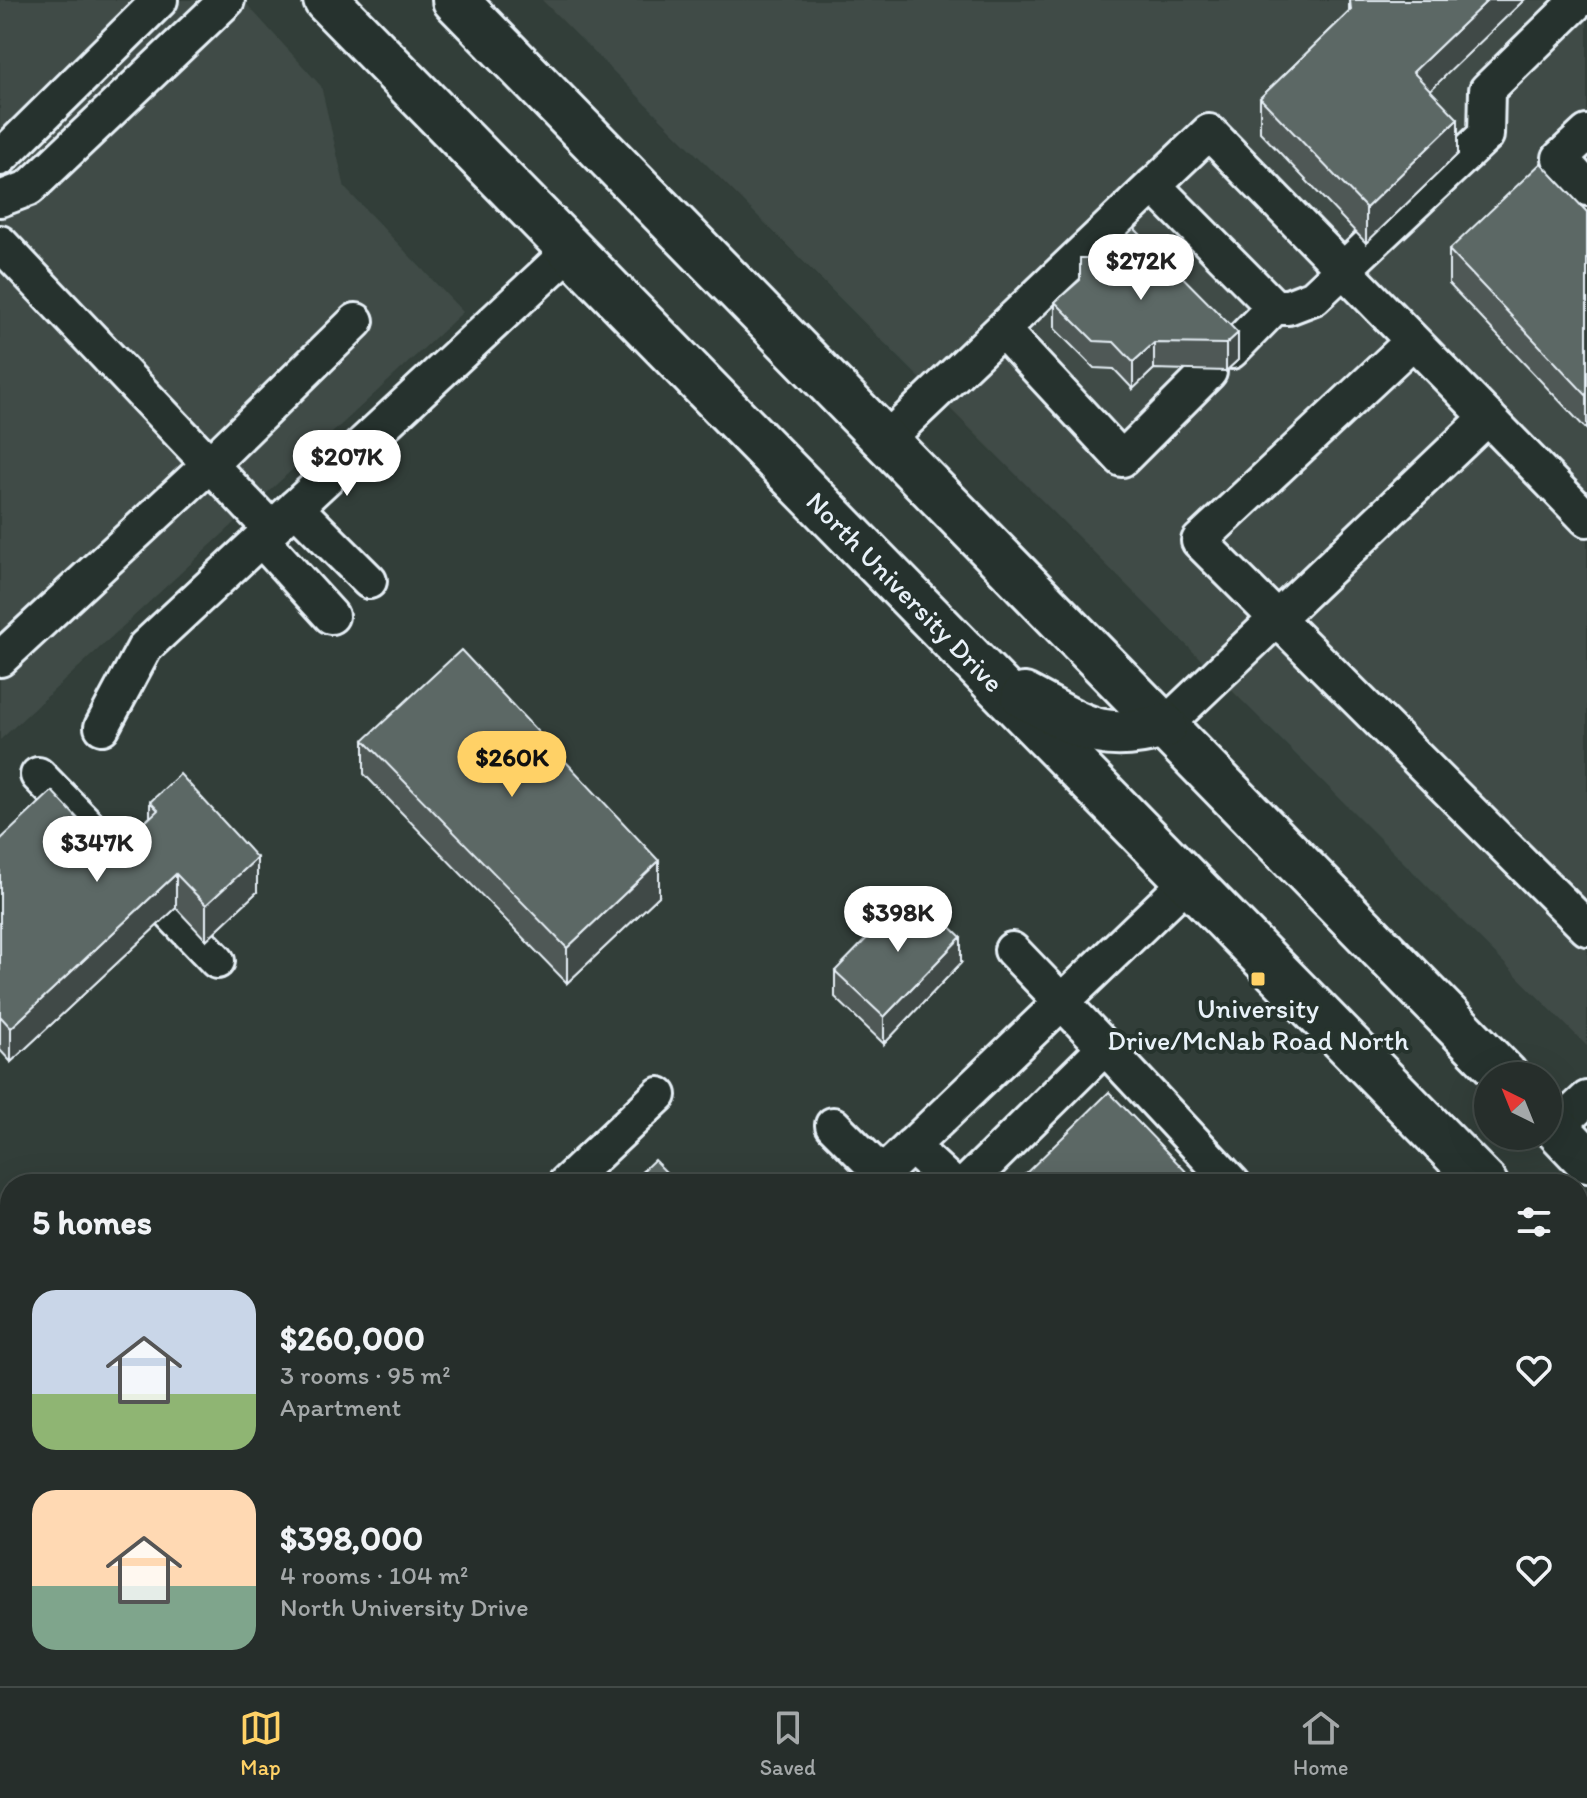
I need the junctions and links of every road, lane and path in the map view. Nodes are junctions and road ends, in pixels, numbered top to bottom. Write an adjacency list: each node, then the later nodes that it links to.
1 (160, 0): 7 (street)
2 (227, 0): 10 (street)
3 (326, 0): 12 (main road, North University Drive)
4 (455, 0): 19 (main road)
5 (1579, 0): 13 (street)
6 (1587, 133): 9 (street)
7 (0, 158)
8 (1153, 185): 13 (street); 14 (street); 16 (street)
9 (1587, 188)
10 (0, 199)
11 (0, 243): 20 (street)
12 (569, 252): 22 (street); 27 (main road, North University Drive)
13 (1345, 271): 14 (street); 17 (street)
14 (1274, 307): 16 (street)
15 (356, 321): 20 (street)
16 (1002, 330): 19 (street)
17 (1413, 341): 18 (street); 25 (street)
18 (1488, 417): 21 (street); 25 (street)
19 (885, 441): 28 (main road)
20 (210, 464): 22 (street); 26 (street)
21 (1587, 519)
22 (276, 525): 23 (street); 24 (street); 29 (street)
23 (369, 581)
24 (331, 616)
25 (1277, 618): 28 (street); 34 (street)
26 (0, 659)
27 (986, 676): 28 (main road); 32 (main road, North University Drive)
28 (1164, 726): 39 (main road)
29 (102, 727)
30 (38, 775): 31 (street)
31 (131, 870)
32 (1188, 881): 37 (street); 51 (main road, North University Drive)
33 (171, 913): 36 (street)
34 (1587, 928)
35 (1012, 950): 37 (street)
36 (217, 961)
37 (1063, 1002): 38 (street); 43 (street)
38 (1105, 1047): 49 (street); 50 (street)
39 (1492, 1062)
40 (659, 1095): 45 (street)
41 (1564, 1115): 44 (main road)
42 (833, 1125): 46 (street)
43 (911, 1146): 47 (street); 48 (street)
44 (1587, 1160)
45 (576, 1174)
46 (873, 1174)
47 (882, 1174)
48 (941, 1174)
49 (976, 1174)
50 (1224, 1174)
51 (1468, 1174)

